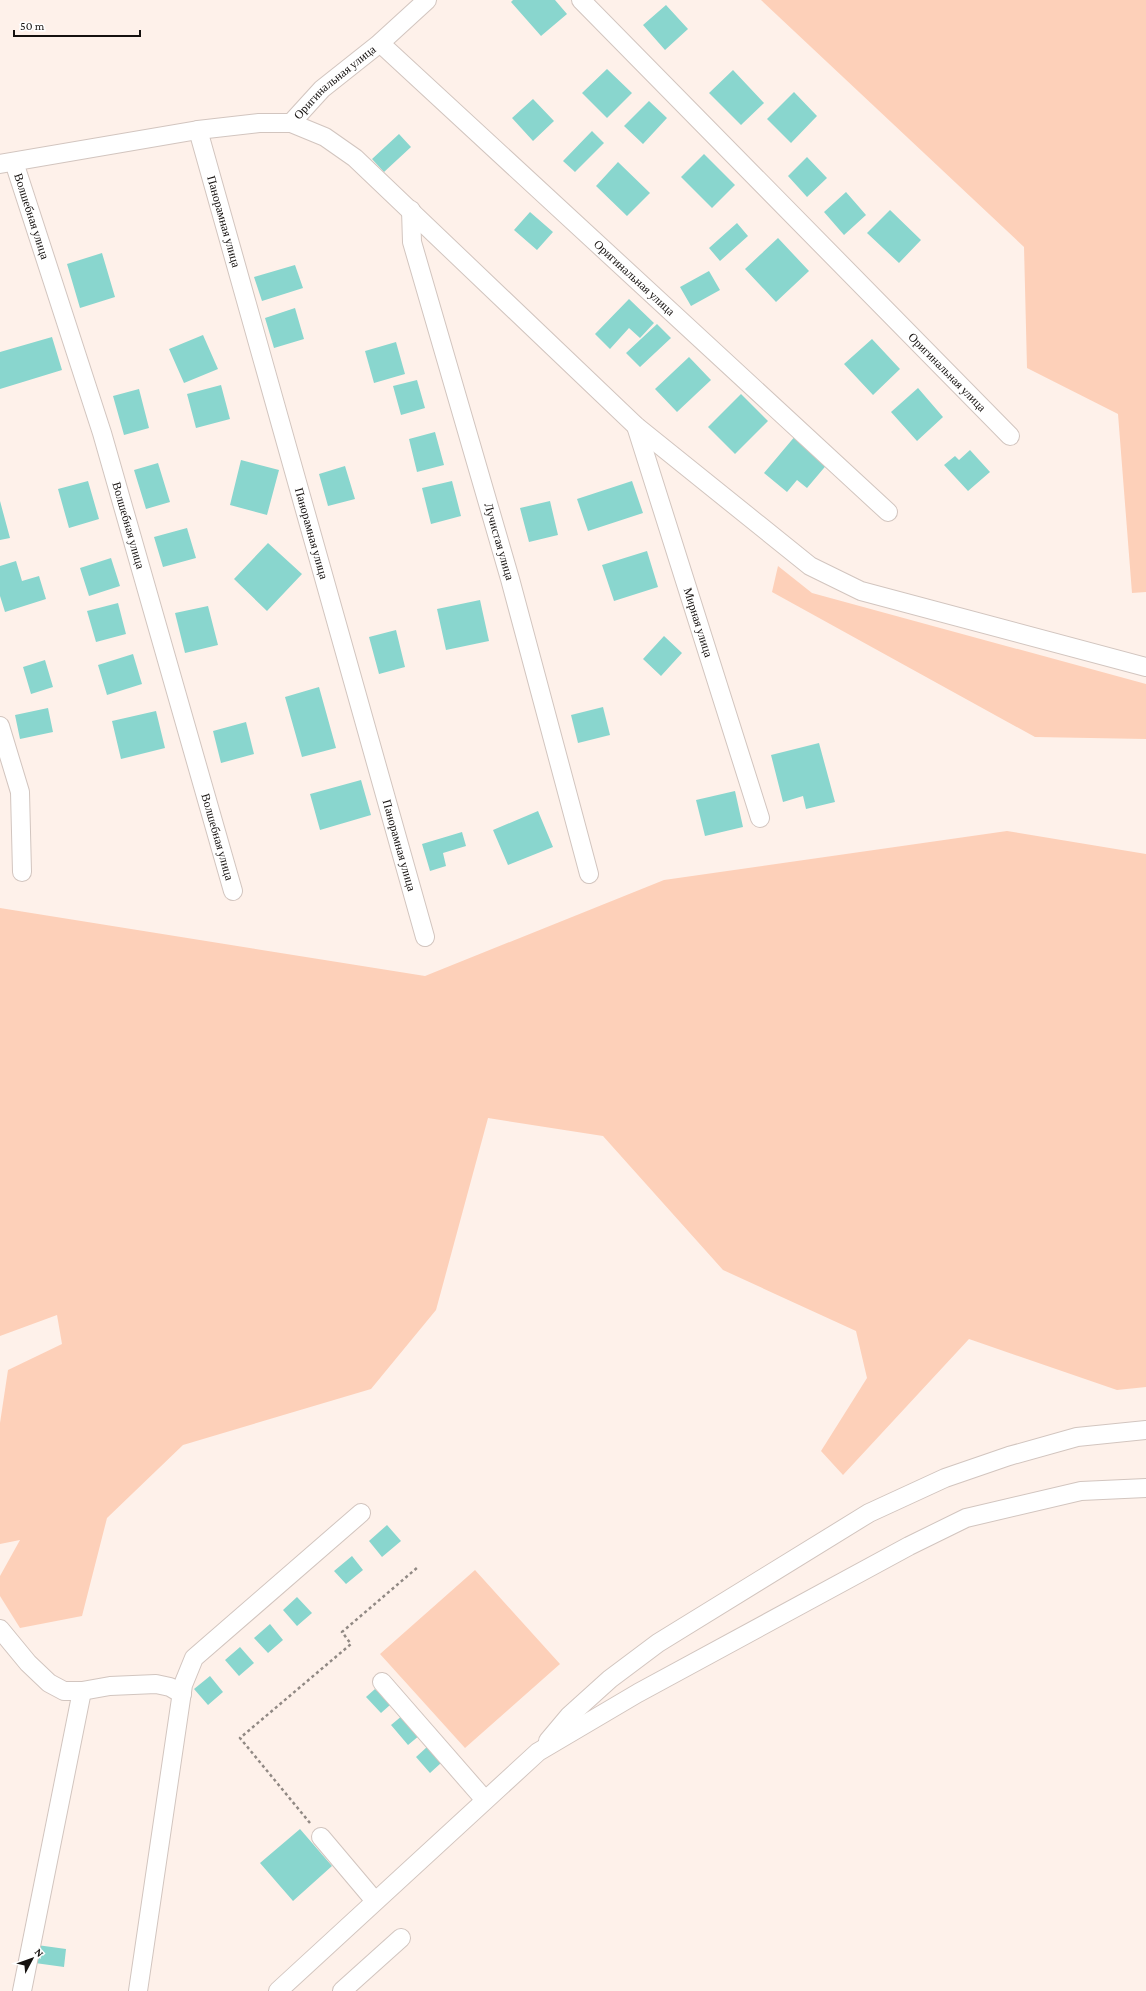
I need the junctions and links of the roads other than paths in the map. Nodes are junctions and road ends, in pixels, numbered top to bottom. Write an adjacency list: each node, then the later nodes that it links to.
1 (427, 0): 3 (street, Оригинальная улица)
2 (581, 0): 9 (street, Оригинальная улица)
3 (380, 43): 4 (street, Оригинальная улица); 10 (street, Оригинальная улица)
4 (291, 122): 5 (street); 7 (street)
5 (198, 130): 6 (street); 17 (street, Панорамная улица)
6 (7, 163): 16 (street, Волшебная улица)
7 (411, 210): 8 (street); 15 (street, Лучистая улица)
8 (636, 426): 11 (street); 13 (street, Мирная улица)
9 (1010, 436)
10 (888, 512)
11 (1146, 667)
12 (0, 726): 14 (street)
13 (760, 818)
14 (22, 872)
15 (589, 874)
16 (233, 891)
17 (425, 937)
18 (1146, 1430): 25 (street)
19 (1146, 1488): 25 (street)
20 (361, 1513): 24 (street)
21 (0, 1629): 23 (street)
22 (382, 1682): 26 (street)
23 (82, 1691): 24 (street); 30 (street)
24 (182, 1694): 31 (street)
25 (538, 1752): 26 (street)
26 (485, 1800): 28 (street)
27 (322, 1837): 28 (street)
28 (375, 1902): 32 (street)
29 (401, 1938): 33 (street)
30 (22, 1991)
31 (138, 1991)
32 (278, 1991)
33 (342, 1991)

